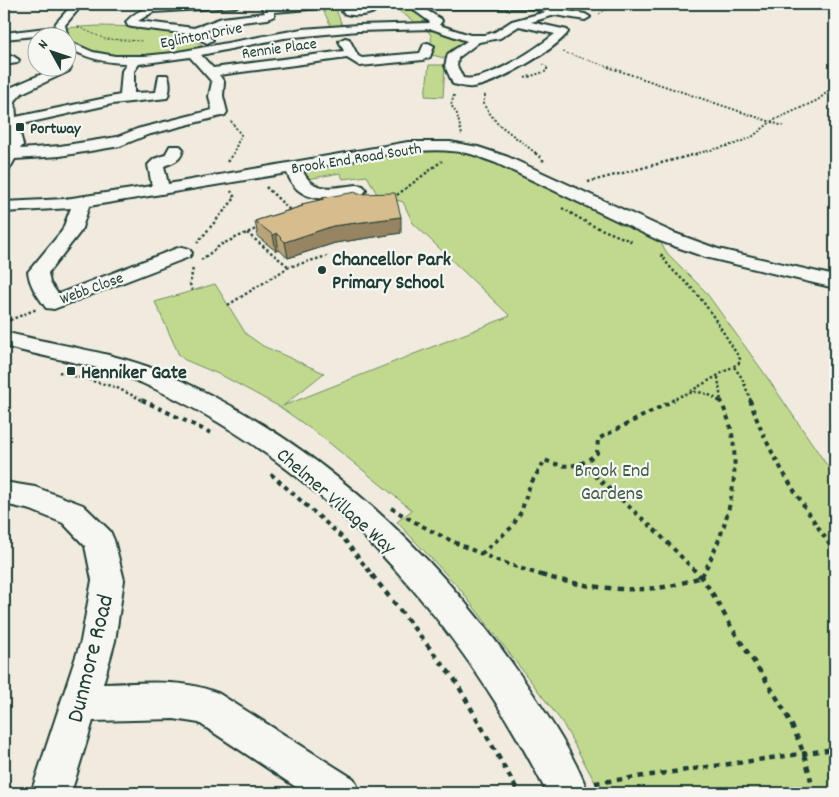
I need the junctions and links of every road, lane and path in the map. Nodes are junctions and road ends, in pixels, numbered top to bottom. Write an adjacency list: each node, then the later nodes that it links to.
1 (78, 4): 14 (street)
2 (235, 4): 16 (street)
3 (383, 4): 7 (street)
4 (267, 6): 5 (street); 16 (street)
5 (322, 7)
6 (344, 8): 7 (street); 15 (street)
7 (370, 11): 9 (street)
8 (553, 12): 10 (street, Eglinton Drive); 11 (street, Eglinton Drive); 13 (street, Eglinton Drive)
9 (388, 16)
10 (585, 17)
11 (516, 23): 20 (street, Eglinton Drive); 22 (street)
12 (75, 26): 25 (path)
13 (432, 26): 15 (street, Eglinton Drive); 20 (street, Eglinton Drive)
14 (62, 28)
15 (354, 29): 17 (street, Eglinton Drive)
16 (194, 30): 21 (street)
17 (339, 30): 21 (street, Eglinton Drive); 24 (street)
18 (28, 35): 19 (street)
19 (4, 36)
20 (476, 39): 34 (street)
21 (219, 48): 25 (street, Eglinton Drive)
22 (548, 48): 33 (path); 34 (street); 40 (path)
23 (78, 51): 26 (street, Eglinton Drive)
24 (351, 54): 28 (street); 30 (street, Rennie Place)
25 (186, 55): 27 (street, Eglinton Drive); 30 (street)
26 (94, 56): 27 (street, Eglinton Drive); 29 (street)
27 (136, 59): 38 (street)
28 (438, 59)
29 (78, 62)
30 (211, 72): 44 (street)
31 (39, 78): 36 (street)
32 (163, 78): 38 (street)
33 (524, 79)
34 (464, 82): 43 (path)
35 (835, 85): 40 (path)
36 (10, 90): 39 (street)
37 (486, 92): 45 (path)
38 (127, 98): 39 (street)
39 (11, 122): 44 (street)
40 (770, 122): 41 (path); 50 (path)
41 (783, 126)
42 (174, 149): 48 (street)
43 (452, 152): 46 (street, Brook End Road South); 50 (street, Brook End Road South); 52 (path)
44 (6, 158)
45 (543, 165)
46 (292, 167): 48 (street, Brook End Road South); 49 (street)
47 (265, 187): 54 (path)
48 (160, 190): 51 (street, Brook End Road South)
49 (356, 190)
50 (566, 190): 61 (street, Brook End Road South)
51 (81, 202): 53 (street, Brook End Road South); 63 (street, Webb Close)
52 (387, 202)
53 (4, 207)
54 (298, 218)
55 (265, 226): 56 (path)
56 (246, 232): 60 (path); 62 (path)
57 (659, 252): 66 (path)
58 (182, 253): 63 (street, Webb Close)
59 (328, 256): 60 (path)
60 (289, 267): 64 (path)
61 (835, 282)
62 (192, 291)
63 (54, 303): 65 (path)
64 (228, 305)
65 (6, 329): 82 (street, Chelmer Village Way)
66 (734, 366): 68 (path); 76 (path)
67 (52, 370): 71 (path)
68 (718, 377): 69 (path); 70 (path)
69 (691, 391): 70 (path); 72 (path)
70 (720, 401): 78 (path)
71 (216, 436)
72 (581, 463): 77 (path); 78 (path)
73 (270, 472): 85 (path)
74 (4, 493): 79 (street, Dunmore Road)
75 (384, 503): 77 (path)
76 (835, 553)
77 (481, 554): 78 (path)
78 (701, 577): 81 (path)
79 (80, 703): 83 (street, Dunmore Road); 84 (street)
80 (835, 749): 81 (path)
81 (806, 753): 82 (path); 86 (path)
82 (566, 790)
83 (51, 793)
84 (340, 793)
85 (518, 793)
86 (813, 793)

